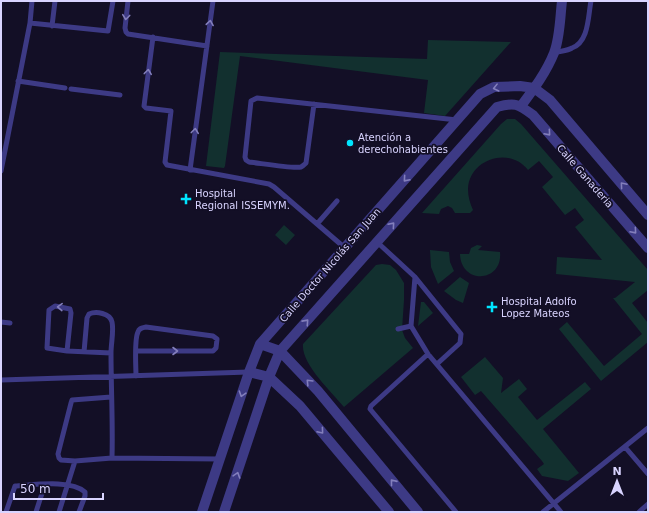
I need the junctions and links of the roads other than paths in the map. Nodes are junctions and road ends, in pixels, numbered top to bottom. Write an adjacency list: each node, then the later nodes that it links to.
1 (32, 1): 8 (lane)
2 (55, 1): 9 (lane)
3 (113, 1): 9 (lane)
4 (128, 1): 10 (lane, one-way to 10)
5 (213, 1): 11 (lane, one-way to 5)
6 (562, 1): 12 (street)
7 (591, 1): 12 (lane)
8 (30, 23): 9 (lane); 13 (lane)
9 (52, 26)
10 (153, 37): 11 (lane); 21 (lane, one-way to 10)
11 (207, 46): 21 (lane, one-way to 11)
12 (554, 53): 15 (street)
13 (18, 81): 14 (lane); 22 (lane)
14 (65, 88)
15 (534, 88): 19 (street); 20 (street, Calle Doctor Nicolás San Juan, one-way to 20); 24 (street, one-way to 15)
16 (71, 89): 17 (lane)
17 (120, 95)
18 (314, 104): 18 (lane); 20 (lane)
19 (521, 106): 26 (street, Calle Doctor Nicolás San Juan, one-way to 19); 28 (street, Calle Ganaderia, one-way to 28)
20 (458, 120): 27 (street, Calle Doctor Nicolás San Juan, one-way to 27)
21 (190, 170): 25 (lane)
22 (1, 171)
23 (337, 201): 25 (lane)
24 (648, 215)
25 (317, 224): 27 (lane)
26 (377, 242): 29 (lane); 37 (street, Calle Doctor Nicolás San Juan, one-way to 26)
27 (345, 248): 34 (street, Calle Doctor Nicolás San Juan)
28 (648, 248)
29 (415, 277): 32 (lane); 41 (lane)
30 (1, 322): 31 (lane)
31 (10, 323)
32 (411, 326): 33 (lane); 40 (lane)
33 (398, 330)
34 (260, 344): 37 (street); 42 (street, Calle Doctor Nicolás San Juan)
35 (67, 351): 35 (lane, one-way to 35); 38 (lane)
36 (136, 351): 36 (lane, one-way to 36); 43 (lane)
37 (280, 351): 45 (street, Calle Doctor Nicolás San Juan); 65 (street, one-way to 37)
38 (84, 352): 39 (lane); 39 (lane)
39 (111, 353): 44 (lane)
40 (428, 354): 41 (lane); 66 (lane)
41 (437, 364): 56 (lane)
42 (249, 372): 43 (lane); 45 (street); 51 (street, Calle Doctor Nicolás San Juan, one-way to 51)
43 (136, 376): 44 (lane)
44 (112, 377): 46 (lane); 47 (lane)
45 (269, 378): 63 (street, Calle Doctor Nicolás San Juan, one-way to 45); 64 (street, one-way to 64)
46 (1, 380)
47 (112, 397): 50 (lane); 52 (lane)
48 (648, 428): 49 (lane)
49 (624, 447): 53 (lane); 56 (lane)
50 (112, 458): 51 (lane); 52 (lane)
51 (220, 459): 62 (street, Calle Doctor Nicolás San Juan)
52 (75, 461): 55 (lane)
53 (648, 474)
54 (45, 484): 55 (lane); 58 (lane); 59 (lane)
55 (68, 484): 60 (lane); 61 (lane)
56 (554, 504): 67 (lane); 68 (lane)
57 (648, 504): 69 (lane)
58 (6, 512)
59 (36, 512)
60 (59, 512)
61 (79, 512)
62 (202, 512)
63 (224, 512)
64 (389, 512)
65 (418, 512)
66 (456, 512)
67 (543, 512)
68 (561, 512)
69 (639, 512)

